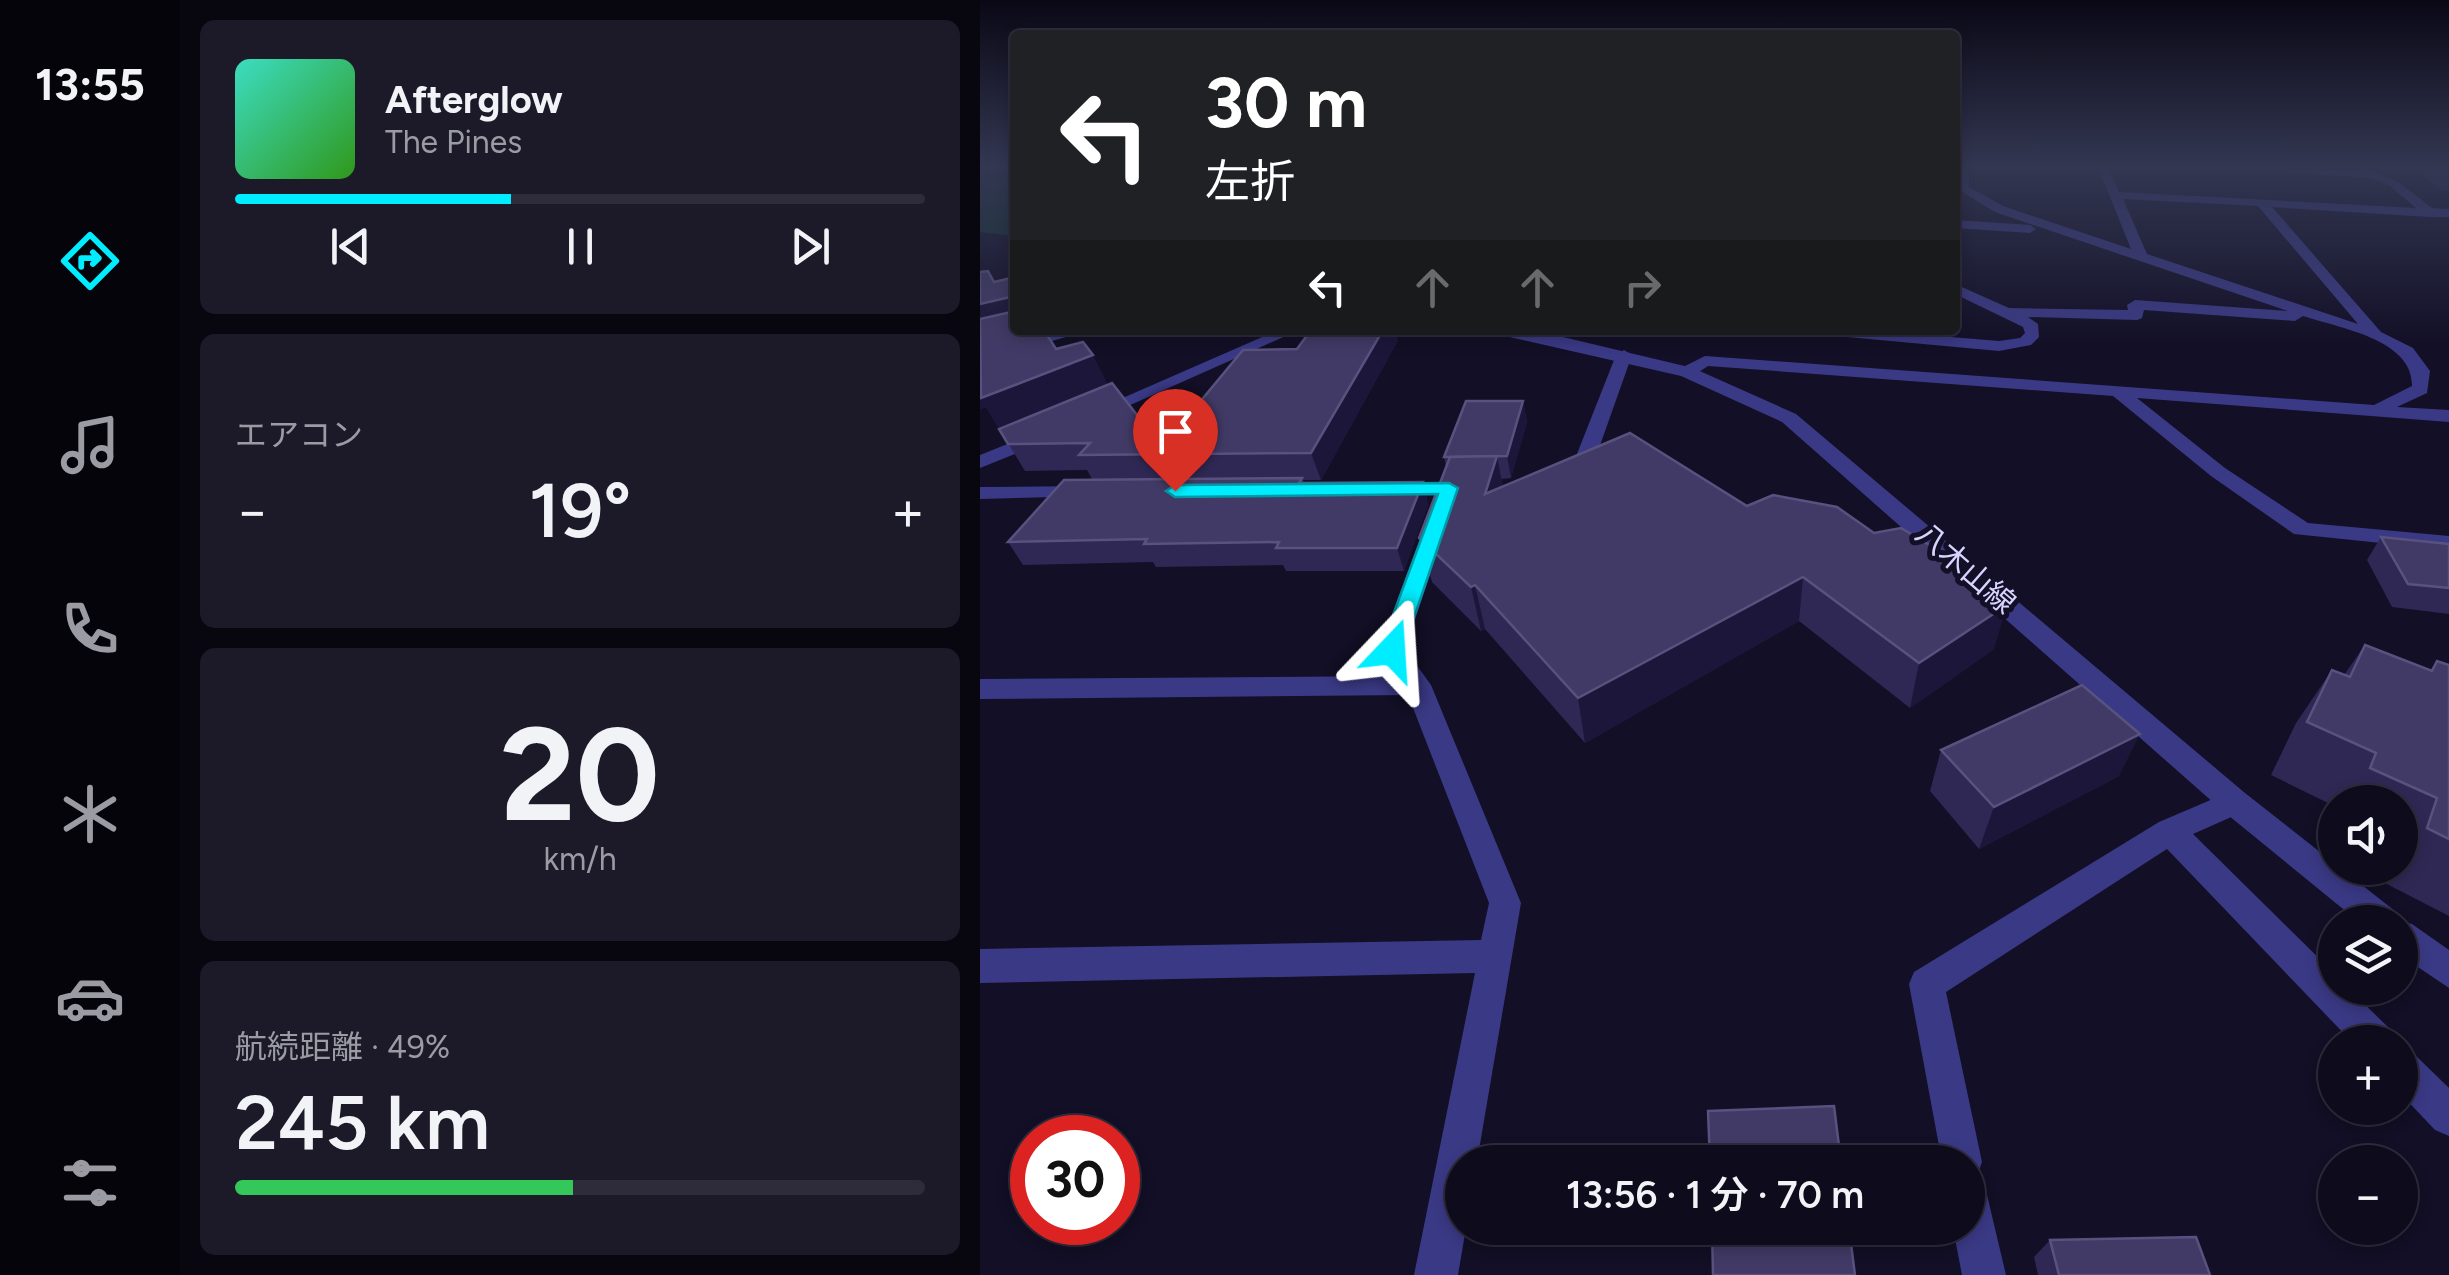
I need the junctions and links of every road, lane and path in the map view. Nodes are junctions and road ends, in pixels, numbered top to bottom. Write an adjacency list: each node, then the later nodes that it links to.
1 (1995, 226): 5 (street)
2 (2052, 226): 5 (street)
3 (2129, 226): 6 (street)
4 (2282, 226): 14 (street)
5 (2066, 231): 6 (street)
6 (2140, 254): 9 (street)
7 (1960, 290): 8 (street)
8 (2012, 312): 9 (street); 13 (street)
9 (2333, 318): 14 (street)
10 (1063, 335): 16 (street)
11 (1279, 335): 21 (street)
12 (1514, 335): 15 (street, 八木山線)
13 (1869, 335)
14 (2375, 335): 19 (street)
15 (1624, 355): 17 (street, 八木山線); 22 (street)
16 (980, 356)
17 (1687, 372): 18 (street); 31 (street, 八木山線)
18 (2119, 392): 19 (street); 28 (street)
19 (2377, 410): 20 (street)
20 (2449, 416)
21 (980, 462)
22 (1556, 482)
23 (1449, 488): 24 (street); 25 (street); 29 (street)
24 (1486, 488)
25 (1371, 489)
26 (1117, 492): 27 (street)
27 (980, 493)
28 (2449, 543)
29 (1418, 685): 30 (street); 35 (street)
30 (980, 689)
31 (2234, 802): 32 (street); 33 (street, 八木山線)
32 (2170, 831): 38 (street); 41 (street)
33 (2363, 905)
34 (2418, 948): 37 (street)
35 (1496, 956): 36 (street); 43 (street)
36 (980, 966)
37 (2449, 971)
38 (2360, 1025)
39 (2418, 1084): 40 (street)
40 (2449, 1116)
41 (1959, 1145)
42 (1978, 1245): 44 (street)
43 (1436, 1275)
44 (1984, 1275)

